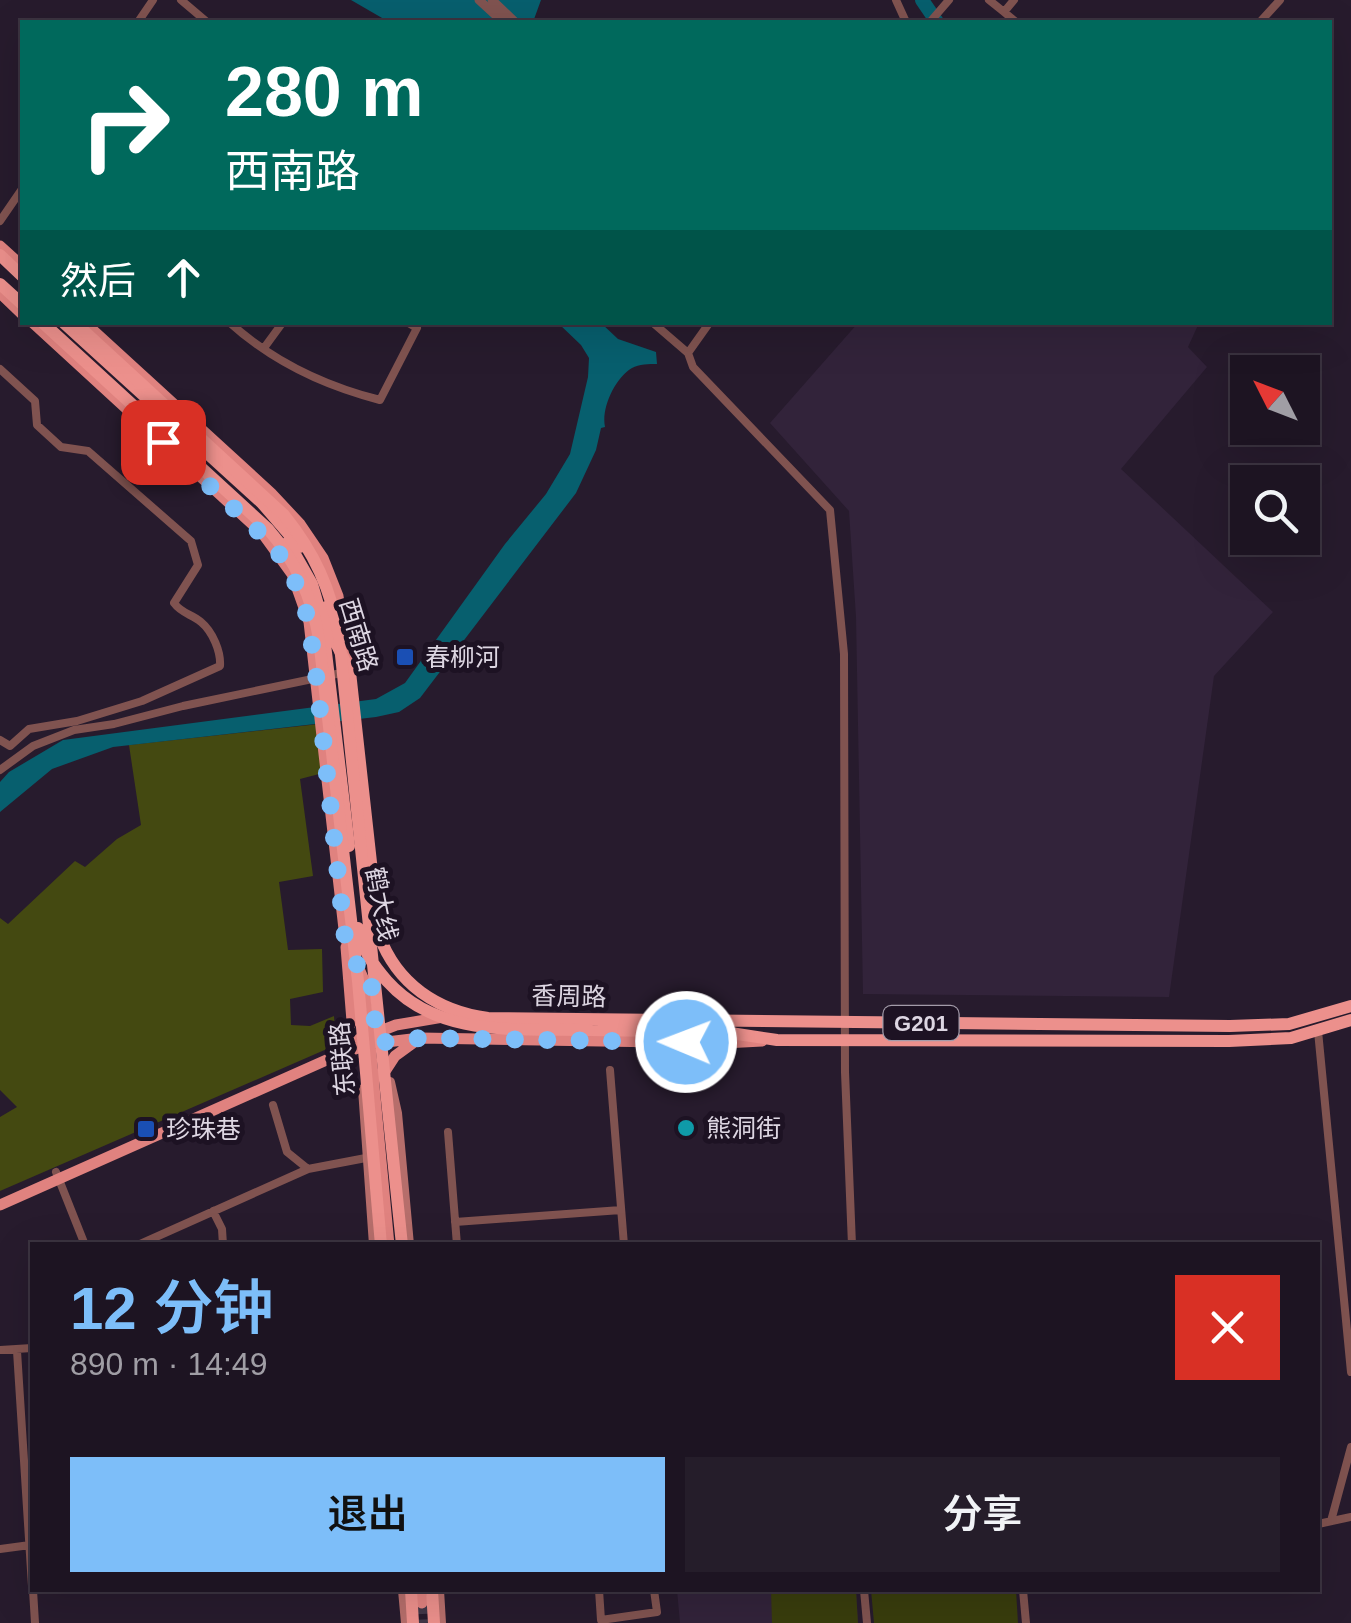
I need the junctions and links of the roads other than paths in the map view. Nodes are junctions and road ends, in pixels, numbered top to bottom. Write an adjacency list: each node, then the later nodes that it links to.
1 (181, 0): 8 (street)
2 (479, 0): 9 (street)
3 (492, 0): 10 (street)
4 (988, 0): 7 (street)
5 (1014, 0): 7 (street)
6 (1280, 0): 12 (street)
7 (1004, 12): 11 (street)
8 (205, 20)
9 (501, 20)
10 (512, 20)
11 (1014, 20)
12 (1262, 20)
13 (20, 192): 14 (street)
14 (0, 221)
15 (0, 246): 17 (main road)
16 (0, 256): 19 (highway)
17 (20, 264)
18 (0, 266): 22 (highway)
19 (20, 274)
20 (0, 275): 23 (highway)
21 (0, 284): 25 (highway)
22 (20, 284)
23 (20, 293)
24 (0, 294): 26 (main road)
25 (20, 302)
26 (20, 312)
27 (35, 325): 41 (main road)
28 (45, 325): 60 (highway, 东联路, bridge)
29 (56, 325): 42 (highway, 西南路 / G201)
30 (66, 325): 43 (highway, 西南路)
31 (77, 325): 60 (highway, 东联路, bridge)
32 (87, 325): 43 (main road)
33 (233, 325): 38 (street)
34 (280, 325): 38 (street)
35 (412, 325): 38 (street)
36 (655, 325): 39 (street)
37 (708, 325): 39 (street)
38 (264, 348)
39 (688, 353): 55 (street)
40 (0, 369): 46 (street)
41 (187, 464): 42 (highway); 44 (main road)
42 (221, 475): 44 (highway, 西南路 / G201)
43 (350, 672): 44 (street); 49 (highway, 西南路 / G201)
44 (323, 677): 45 (highway, 西南路 / G201, bridge); 47 (street)
45 (328, 725): 48 (highway, 西南路 / G201); 50 (main road)
46 (0, 740)
47 (0, 770)
48 (349, 846): 58 (highway, 鹤大线 / G201, bridge)
49 (379, 935): 50 (highway); 51 (main road, 西南路); 53 (highway, 鹤大线 / G201)
50 (345, 938): 51 (main road); 61 (main road)
51 (368, 980): 60 (main road)
52 (1351, 1006): 55 (highway, 香周路 / G201)
53 (488, 1018): 55 (highway, 香周路 / G201); 60 (main road, 香周路)
54 (1351, 1020): 56 (highway, 香周路 / G201)
55 (845, 1022): 59 (street)
56 (1318, 1031): 59 (highway, 香周路 / G201); 87 (street)
57 (420, 1038): 58 (main road, 香周路); 60 (main road, 香周路); 63 (main road)
58 (776, 1040): 59 (highway, 香周路 / G201)
59 (845, 1040): 83 (street)
60 (373, 1043): 61 (main road, 香周路); 63 (main road); 77 (highway, 东联路, bridge); 78 (highway, 东联路, bridge)
61 (333, 1054): 63 (main road); 68 (main road, 香周路)
62 (610, 1070): 71 (street)
63 (377, 1080): 66 (main road); 79 (main road)
64 (273, 1105): 67 (street)
65 (448, 1132): 73 (street)
66 (380, 1156): 67 (street); 80 (main road)
67 (308, 1169): 72 (street)
68 (57, 1175): 69 (main road, 香周路); 70 (main road, 香周路); 74 (street)
69 (0, 1196)
70 (0, 1205)
71 (620, 1210): 73 (street); 82 (street)
72 (213, 1211): 75 (street); 76 (street)
73 (455, 1222): 81 (street)
74 (84, 1242)
75 (145, 1242)
76 (223, 1242)
77 (392, 1242)
78 (392, 1242)
79 (392, 1242)
80 (392, 1242)
81 (457, 1242)
82 (624, 1242)
83 (852, 1242)
84 (30, 1348): 86 (street)
85 (0, 1350): 86 (street)
86 (17, 1351): 92 (street)
87 (1351, 1372)
88 (1351, 1447): 90 (street)
89 (1351, 1518): 90 (street)
90 (1331, 1521): 91 (street)
91 (1320, 1524)
92 (30, 1531)
93 (30, 1545): 94 (street)
94 (0, 1549)
95 (33, 1592): 102 (street)
96 (407, 1592): 103 (highway)
97 (436, 1592): 104 (highway)
98 (599, 1592): 99 (street)
99 (654, 1592)
100 (864, 1592): 105 (street)
101 (1023, 1592): 106 (street)
102 (35, 1623)
103 (409, 1623)
104 (438, 1623)
105 (867, 1623)
106 (1026, 1623)

